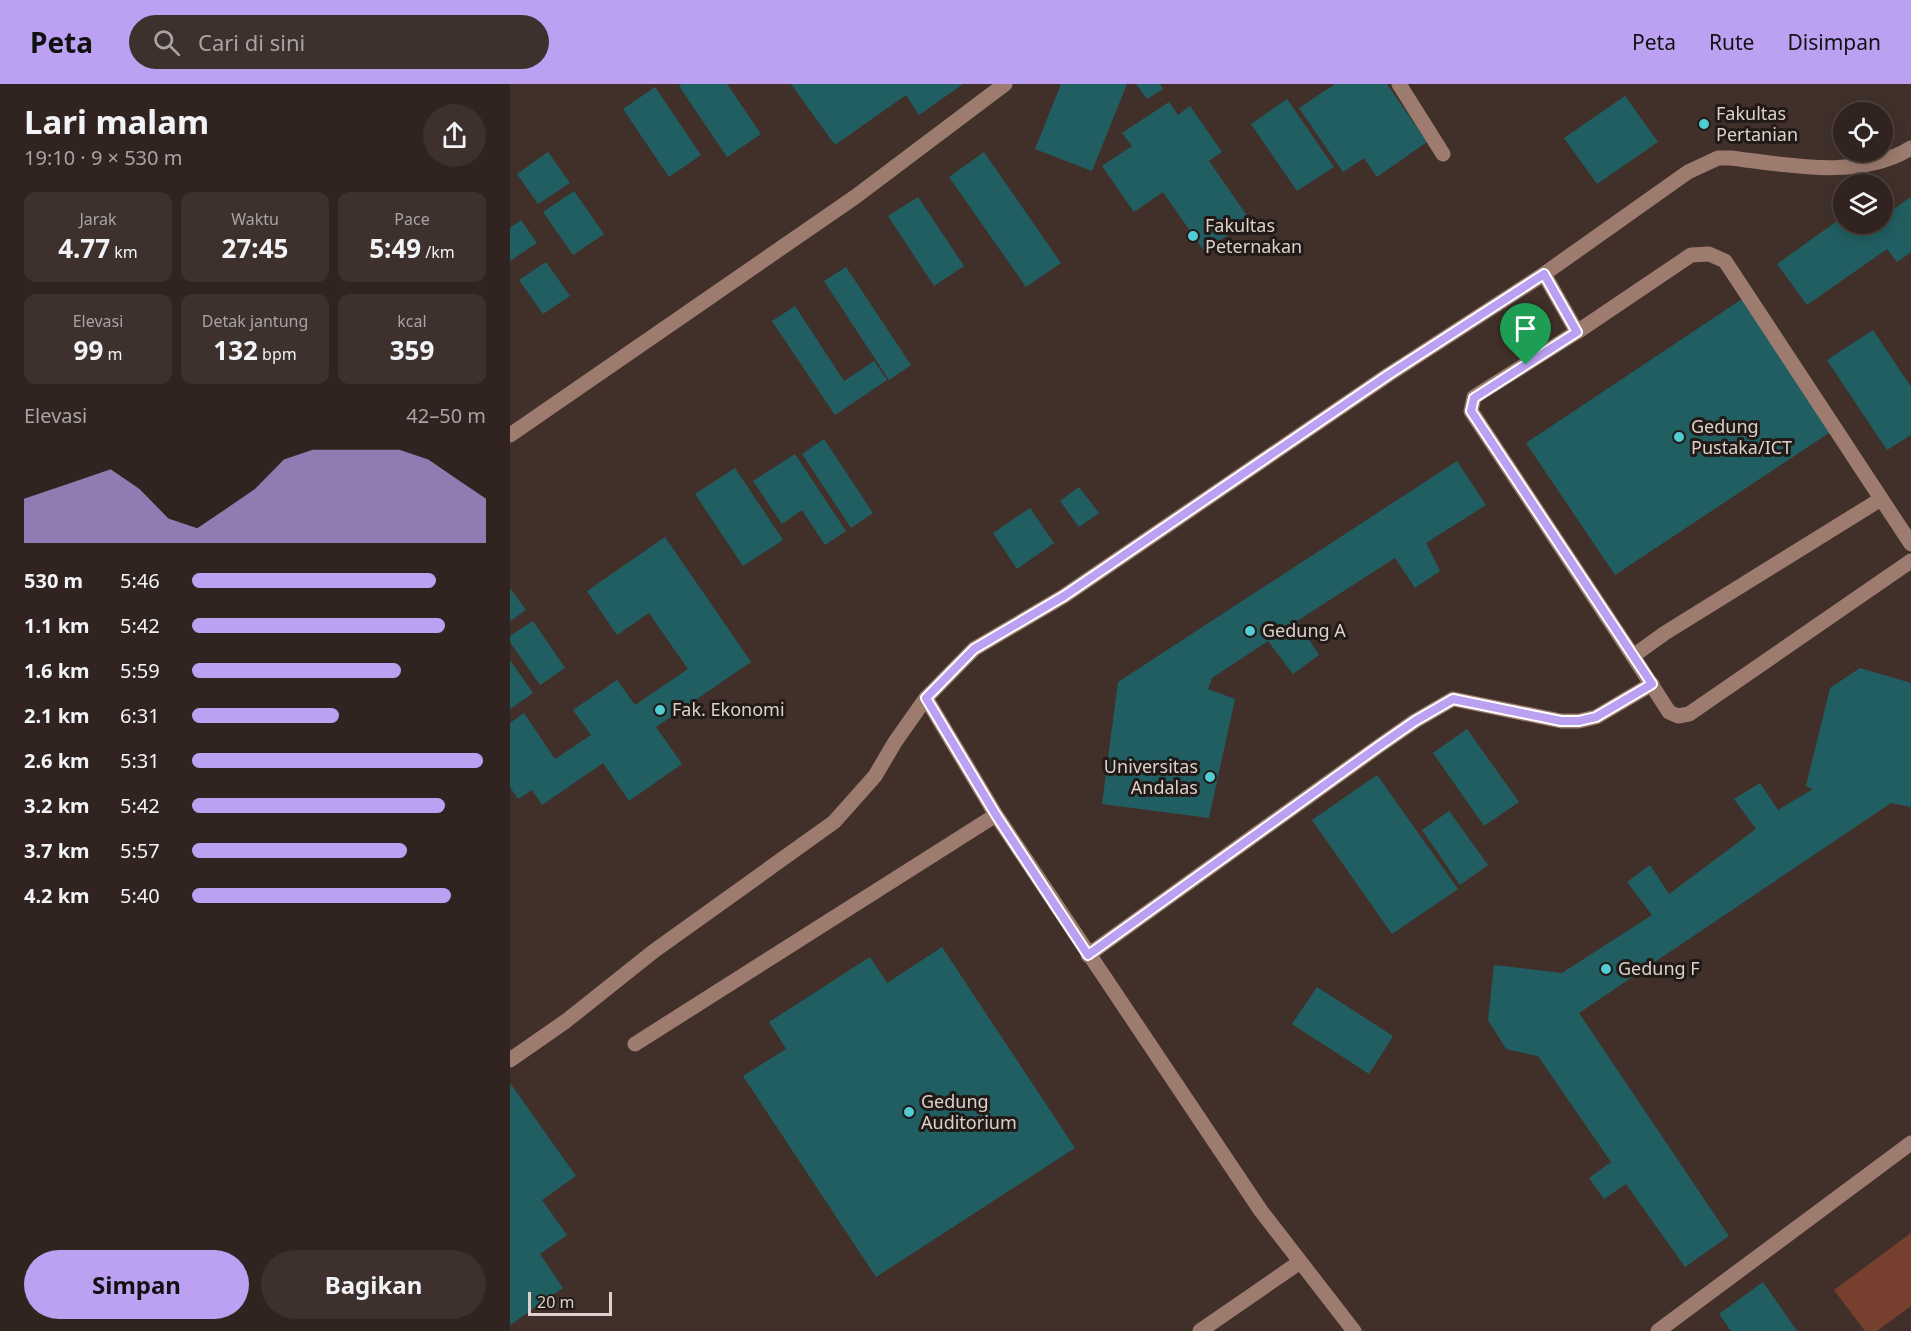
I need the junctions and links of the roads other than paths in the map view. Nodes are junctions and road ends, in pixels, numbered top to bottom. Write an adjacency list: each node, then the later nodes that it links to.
1 (1005, 84): 7 (street)
2 (1399, 84): 4 (street)
3 (1911, 147): 5 (street)
4 (1443, 154)
5 (1544, 274): 6 (street); 13 (street)
6 (1577, 332): 8 (street); 11 (street)
7 (510, 435)
8 (1881, 499): 9 (street); 11 (street)
9 (1911, 543)
10 (1911, 561): 12 (street)
11 (1633, 656): 12 (street)
12 (1652, 684): 15 (street)
13 (926, 698): 14 (street); 17 (street)
14 (996, 815): 15 (street); 16 (street)
15 (1088, 955): 19 (street)
16 (635, 1044)
17 (510, 1060)
18 (1911, 1143): 22 (street)
19 (1300, 1262): 20 (street); 21 (street)
20 (1200, 1331)
21 (1354, 1331)
22 (1658, 1331)

